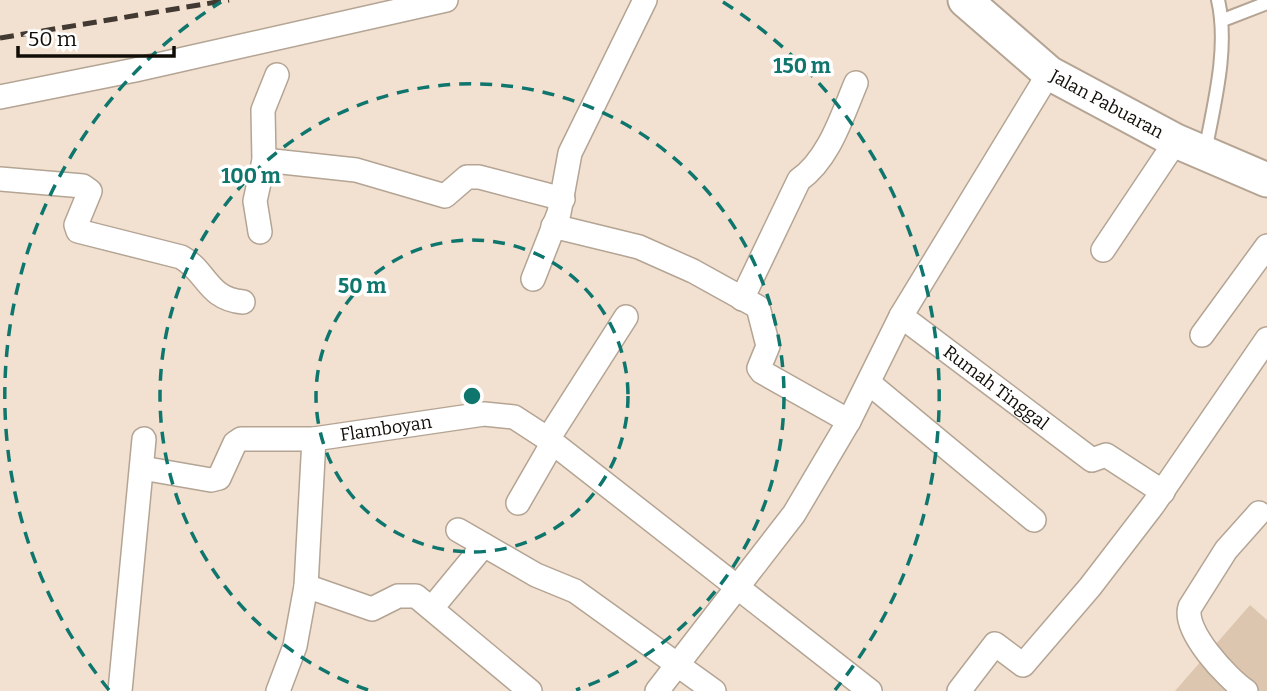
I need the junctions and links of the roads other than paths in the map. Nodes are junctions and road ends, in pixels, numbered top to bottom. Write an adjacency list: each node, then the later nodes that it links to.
1 (446, 0): 10 (street)
2 (645, 0): 15 (street)
3 (965, 0): 7 (street, Jalan Pabuaran)
4 (1218, 0): 6 (lane)
5 (1267, 4): 6 (lane)
6 (1223, 20): 11 (lane)
7 (1049, 73): 11 (street, Jalan Pabuaran); 23 (street)
8 (277, 75): 12 (street)
9 (856, 83): 21 (street)
10 (0, 97)
11 (1191, 146): 14 (street, Jalan Pabuaran); 19 (street)
12 (264, 160): 15 (street); 17 (street)
13 (0, 178): 22 (street)
14 (1267, 180)
15 (563, 199): 16 (street)
16 (553, 226): 20 (street); 21 (street)
17 (260, 232)
18 (1267, 246): 25 (street)
19 (1103, 250)
20 (533, 279)
21 (742, 299): 28 (street)
22 (243, 302)
23 (901, 316): 27 (street); 33 (street, Rumah Tinggal)
24 (626, 317): 31 (street)
25 (1202, 335)
26 (1267, 340): 33 (street)
27 (869, 383): 28 (street); 36 (street)
28 (849, 421): 40 (street)
29 (144, 439): 32 (street)
30 (314, 439): 31 (street, Flamboyan); 32 (street, Flamboyan); 39 (street)
31 (550, 442): 34 (street); 40 (street, Flamboyan)
32 (142, 468): 43 (street)
33 (1163, 492): 49 (street)
34 (518, 503)
35 (1259, 513): 50 (street)
36 (1034, 520)
37 (458, 530): 38 (street)
38 (484, 545): 41 (street); 42 (street)
39 (306, 586): 41 (street); 44 (street)
40 (738, 588): 42 (street); 48 (street, Flamboyan)
41 (432, 608): 45 (street)
42 (678, 664): 46 (street); 47 (street)
43 (120, 691)
44 (278, 691)
45 (530, 691)
46 (657, 691)
47 (714, 691)
48 (870, 691)
49 (959, 691)
50 (1246, 691)

